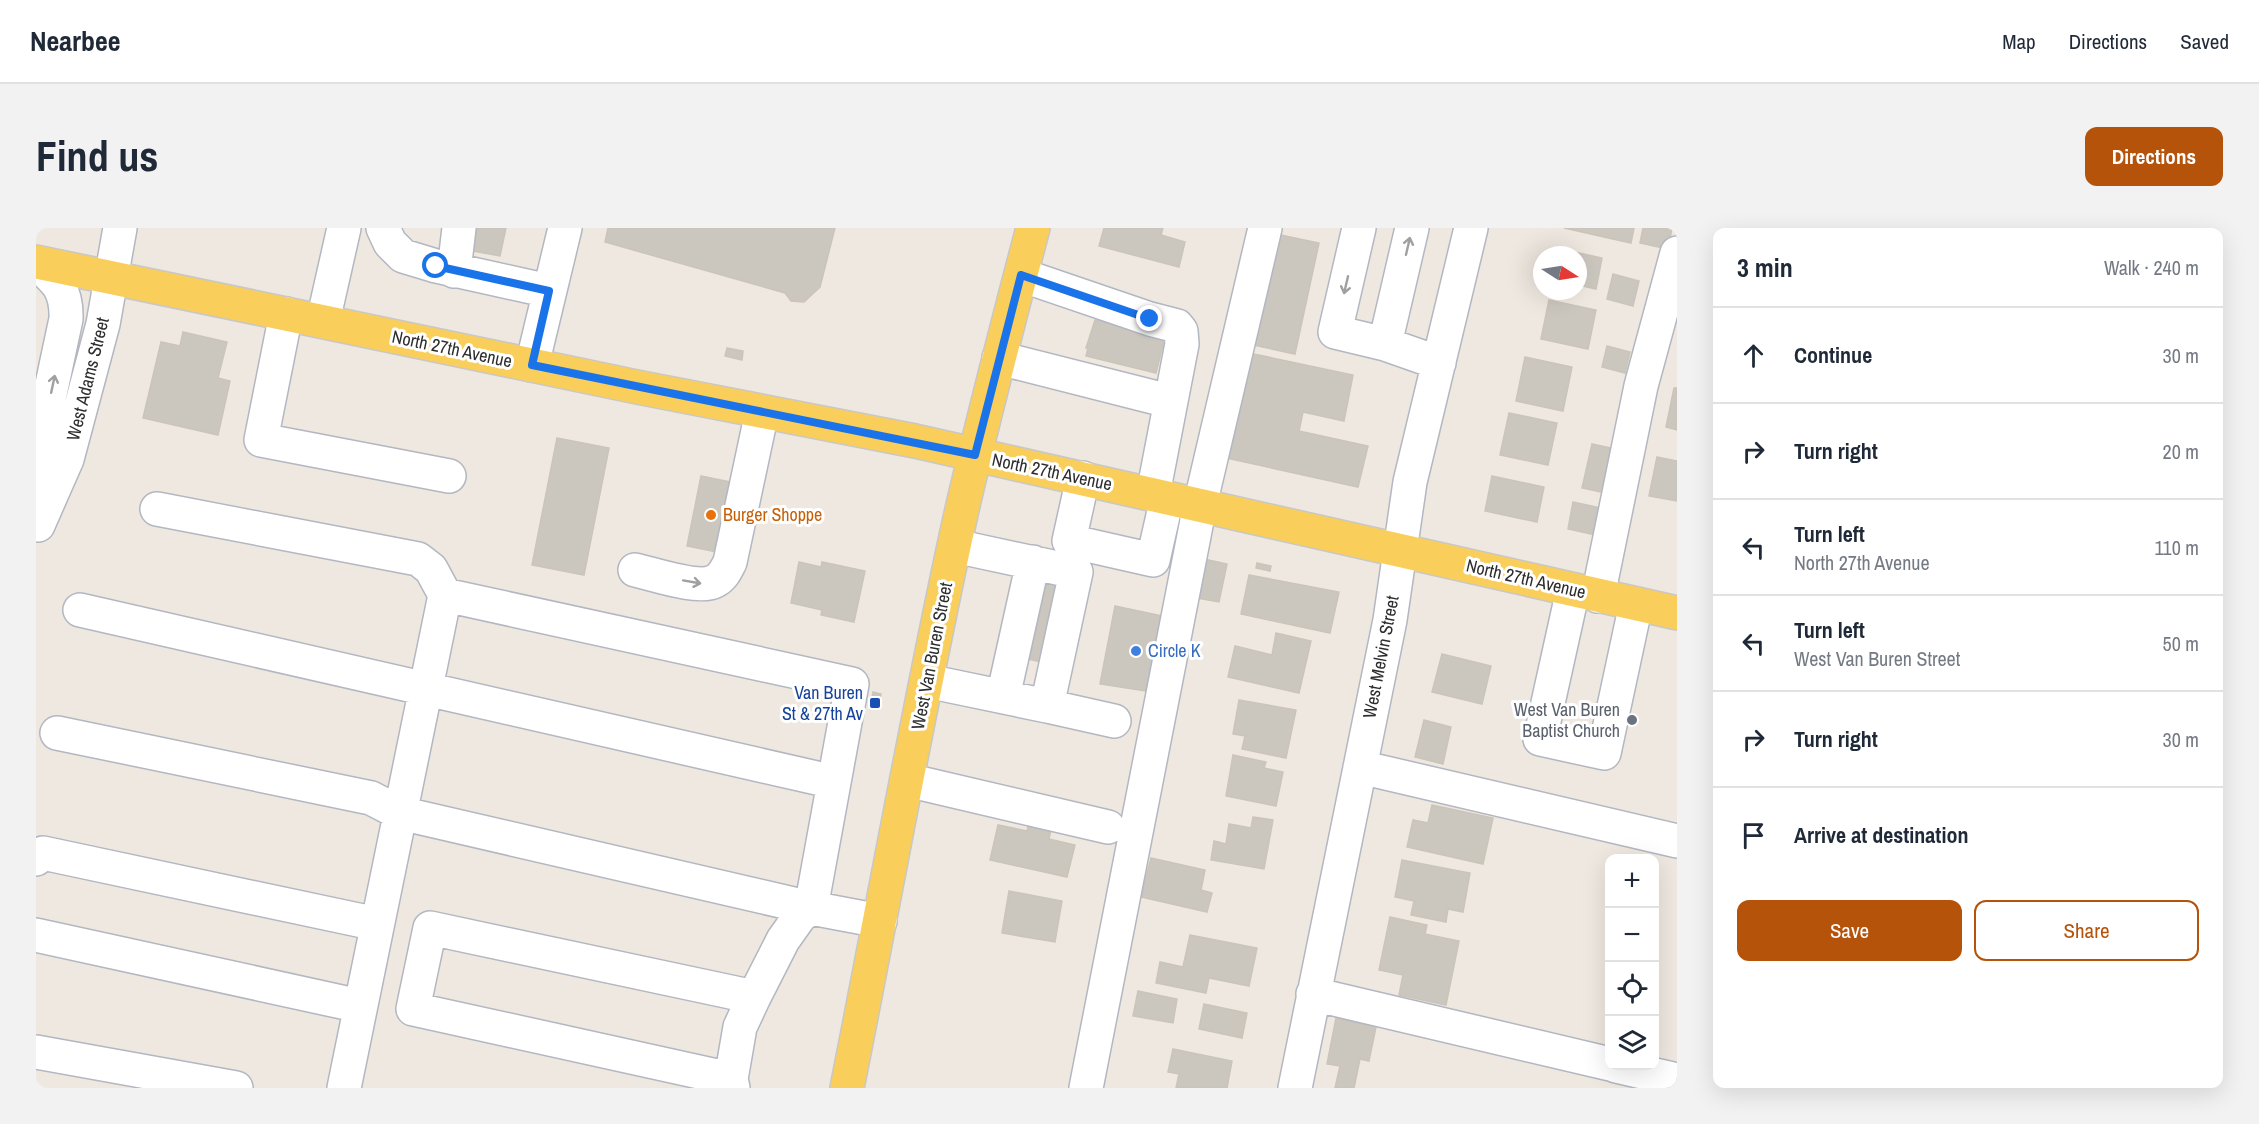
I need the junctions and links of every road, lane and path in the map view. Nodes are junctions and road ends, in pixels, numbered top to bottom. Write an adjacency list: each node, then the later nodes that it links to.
1 (120, 228): 15 (street, West Adams Street)
2 (344, 228): 18 (street)
3 (384, 228): 13 (street)
4 (459, 228): 13 (street)
5 (565, 228): 16 (street)
6 (1033, 228): 14 (main road, West Van Buren Street)
7 (1265, 228): 29 (street)
8 (1359, 228): 19 (street, one-way to 19)
9 (1412, 228): 19 (street, one-way to 9)
10 (1471, 228): 21 (street, West Melvin Street)
11 (1677, 253): 36 (street)
12 (36, 262): 15 (main road, North 27th Avenue); 31 (street, West Adams Street, one-way to 12)
13 (454, 271): 16 (street)
14 (1021, 275): 20 (main road, West Van Buren Street); 23 (street)
15 (111, 277): 17 (main road, North 27th Avenue); 31 (street, West Adams Street)
16 (549, 291): 22 (street)
17 (286, 314): 18 (main road, North 27th Avenue); 26 (street)
18 (323, 321): 22 (main road, North 27th Avenue)
19 (1385, 344): 21 (street)
20 (999, 358): 23 (street); 25 (main road, West Van Buren Street)
21 (1439, 363): 33 (street, West Melvin Street)
22 (532, 365): 24 (main road, North 27th Avenue)
23 (1171, 400): 28 (street)
24 (762, 412): 25 (main road, North 27th Avenue); 35 (street, one-way to 24)
25 (975, 455): 27 (main road, North 27th Avenue); 32 (main road, West Van Buren Street)
26 (449, 476)
27 (1083, 478): 28 (main road, North 27th Avenue); 34 (street)
28 (1160, 496): 29 (main road, North 27th Avenue); 34 (street)
29 (1200, 505): 33 (main road, North 27th Avenue); 69 (street)
30 (157, 509): 37 (street)
31 (37, 530)
32 (954, 546): 34 (street); 41 (main road, West Van Buren Street)
33 (1399, 551): 36 (main road, North 27th Avenue); 47 (street, West Melvin Street)
34 (1055, 558): 43 (street); 44 (street)
35 (634, 570)
36 (1585, 593): 38 (main road, North 27th Avenue); 38 (street)
37 (445, 595): 42 (street); 49 (street)
38 (1636, 604): 40 (main road, North 27th Avenue)
39 (80, 610): 42 (street)
40 (1677, 613)
41 (927, 681): 43 (street); 48 (main road, West Van Buren Street)
42 (426, 688): 49 (street); 50 (street)
43 (1003, 697): 44 (street)
44 (1047, 706): 45 (street)
45 (1114, 721)
46 (57, 733): 50 (street)
47 (1360, 767): 52 (street); 58 (street, West Melvin Street)
48 (907, 780): 51 (street); 55 (main road, West Van Buren Street)
49 (834, 782): 54 (street)
50 (399, 813): 54 (street); 56 (street)
51 (1108, 827)
52 (1677, 841)
53 (36, 859): 56 (street)
54 (811, 908): 55 (street); 59 (street)
55 (880, 921): 68 (main road, West Van Buren Street)
56 (377, 924): 60 (street)
57 (36, 935): 60 (street)
58 (1313, 994): 62 (street); 70 (street, West Melvin Street)
59 (754, 997): 65 (street); 65 (street)
60 (360, 1006): 67 (street)
61 (36, 1052): 66 (street)
62 (1605, 1063)
63 (1636, 1070): 64 (street)
64 (1677, 1080)
65 (732, 1084)
66 (236, 1088)
67 (344, 1088)
68 (847, 1088)
69 (1086, 1088)
70 (1295, 1088)

